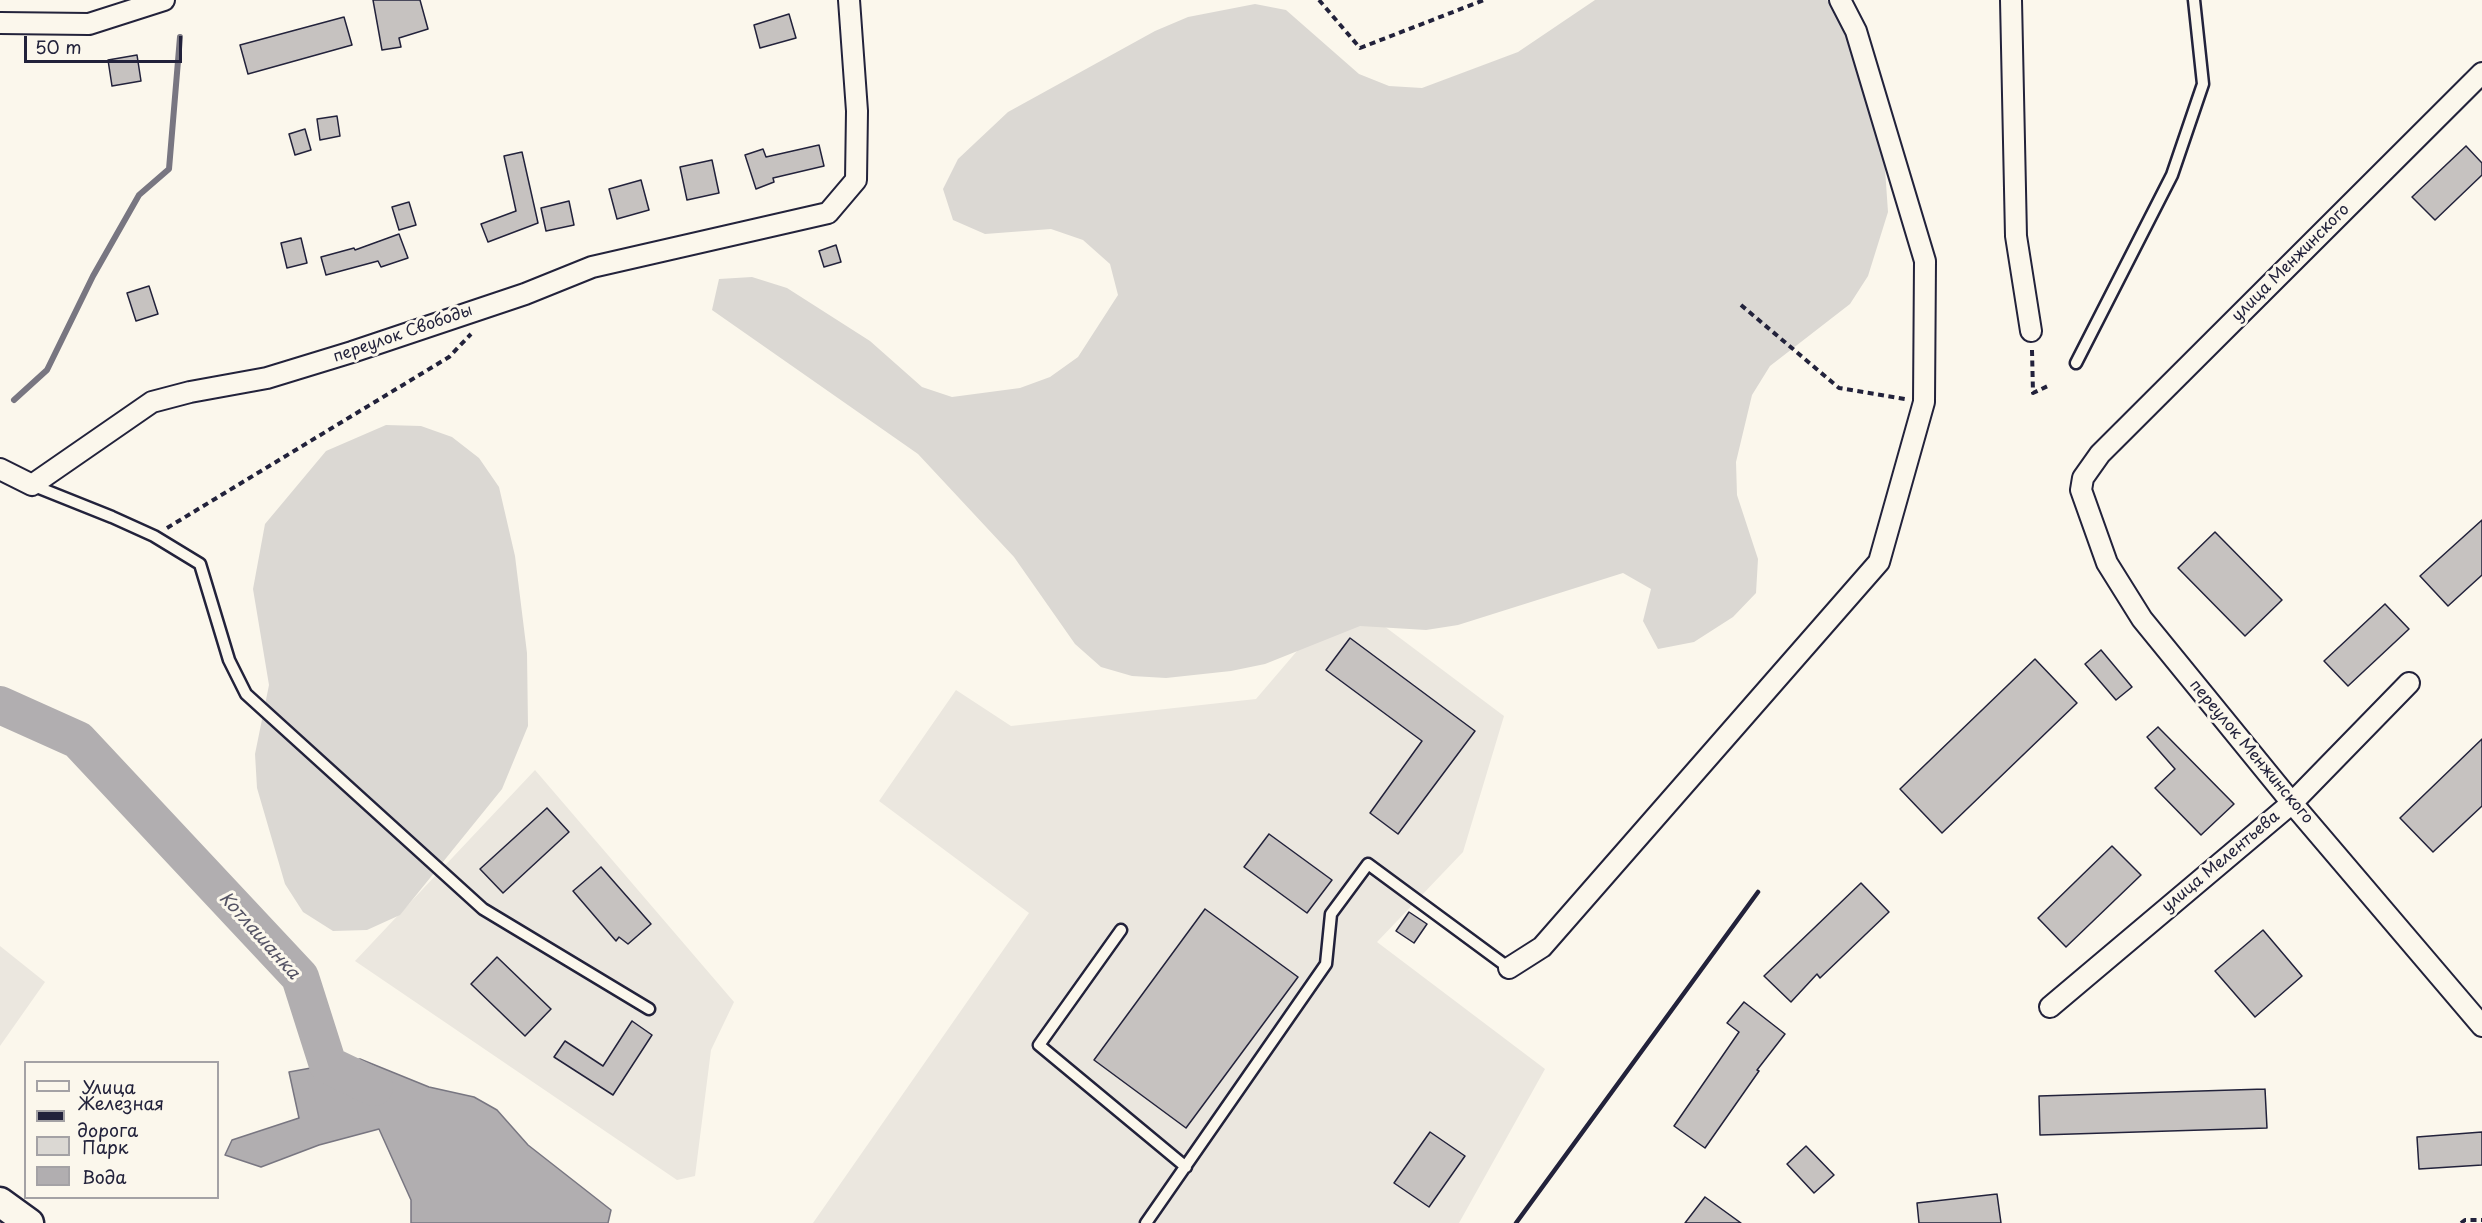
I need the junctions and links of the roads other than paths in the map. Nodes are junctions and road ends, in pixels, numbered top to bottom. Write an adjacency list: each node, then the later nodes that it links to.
1 (164, 0): 6 (street)
2 (849, 0): 12 (street, переулок Свободы)
3 (1840, 0): 16 (street)
4 (2011, 0): 8 (street)
5 (2194, 0): 9 (lane)
6 (0, 23)
7 (2482, 73): 10 (street, улица Менжинского)
8 (2031, 331)
9 (2076, 363)
10 (2100, 454): 14 (street, переулок Менжинского)
11 (0, 469): 12 (street)
12 (32, 485): 18 (lane)
13 (2409, 683): 14 (street, улица Мелентьева)
14 (2292, 803): 17 (street, улица Мелентьева); 19 (street, переулок Менжинского)
15 (1120, 930): 20 (lane)
16 (1509, 968): 20 (lane)
17 (2050, 1007)
18 (649, 1009)
19 (2482, 1026)
20 (1186, 1167): 23 (lane)
21 (0, 1202): 22 (main road)
22 (29, 1223)
23 (1146, 1223)

